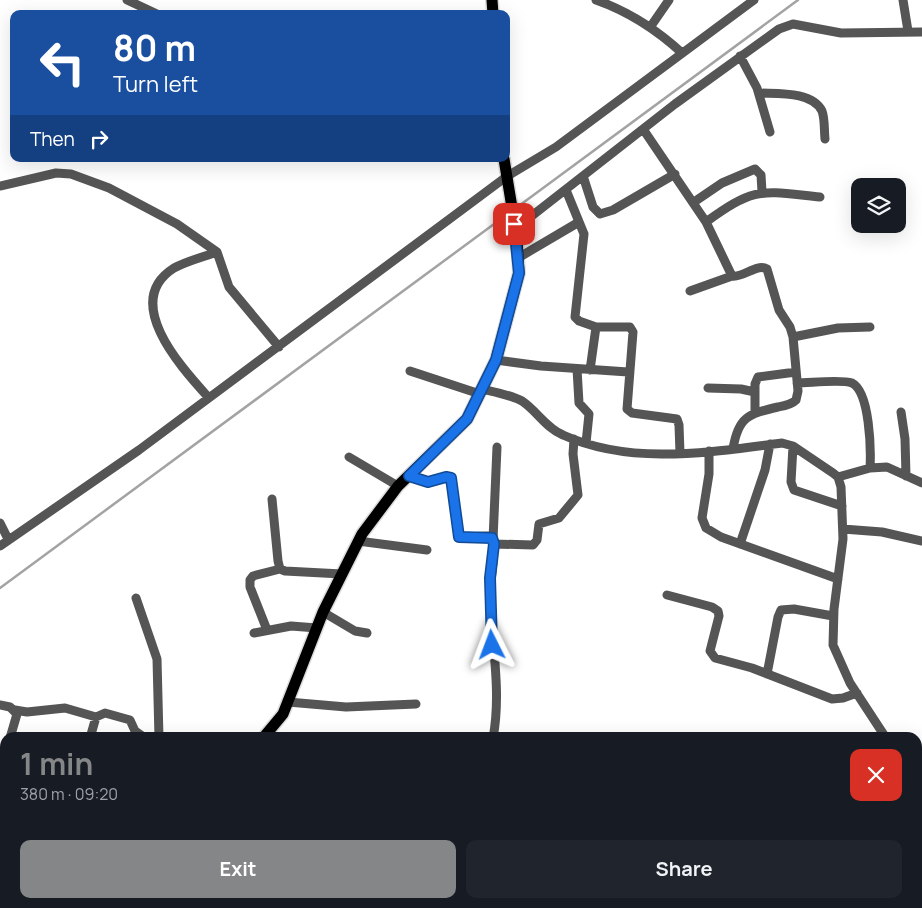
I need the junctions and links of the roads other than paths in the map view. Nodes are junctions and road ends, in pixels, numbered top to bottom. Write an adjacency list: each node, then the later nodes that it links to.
1 (127, 0): 6 (street)
2 (596, 0): 7 (street)
3 (669, 0): 7 (street)
4 (754, 0): 10 (street)
5 (903, 0): 8 (street)
6 (148, 10)
7 (650, 26): 10 (street)
8 (908, 32): 9 (street); 11 (street)
9 (922, 32)
10 (682, 53): 19 (street)
11 (740, 56): 12 (street); 13 (street)
12 (759, 94): 14 (street); 15 (street)
13 (643, 129): 17 (street); 18 (street)
14 (770, 132)
15 (825, 139)
16 (504, 162): 19 (main road)
17 (675, 174): 18 (street); 24 (street)
18 (583, 176): 21 (street)
19 (507, 181): 27 (main road); 35 (street)
20 (0, 186): 28 (street)
21 (566, 190): 25 (street); 27 (street)
22 (762, 192): 23 (street); 24 (street); 26 (street)
23 (820, 197)
24 (694, 202): 26 (street)
25 (579, 222): 29 (street); 32 (street)
26 (706, 222): 30 (street)
27 (515, 227): 29 (main road)
28 (217, 252): 35 (street); 46 (street)
29 (518, 258): 36 (main road)
30 (732, 276): 31 (street); 34 (street)
31 (690, 291)
32 (596, 327): 38 (street); 40 (street)
33 (870, 327): 34 (street)
34 (794, 337): 41 (street)
35 (279, 347): 46 (street)
36 (496, 360): 37 (street); 44 (main road)
37 (577, 369): 38 (street); 50 (street)
38 (590, 370): 40 (street)
39 (410, 371): 44 (street)
40 (628, 372): 56 (street)
41 (796, 372): 42 (street); 45 (street)
42 (797, 383): 48 (street); 58 (street)
43 (708, 388): 45 (street)
44 (481, 391): 49 (street); 59 (main road)
45 (755, 392): 48 (street)
46 (209, 398): 68 (street)
47 (900, 412): 60 (street)
48 (755, 413): 54 (street)
49 (574, 439): 50 (street); 71 (street)
50 (586, 443): 56 (street)
51 (770, 444): 52 (street); 54 (street); 72 (street)
52 (793, 446): 61 (street); 65 (street)
53 (497, 447): 71 (street)
54 (733, 449): 55 (street)
55 (709, 451): 56 (street); 72 (street)
56 (680, 454)
57 (349, 457): 63 (street)
58 (870, 468): 60 (street); 61 (street)
59 (409, 476): 63 (main road); 71 (street)
60 (906, 476): 62 (street)
61 (838, 477): 65 (street)
62 (922, 484)
63 (398, 486): 69 (main road)
64 (272, 499): 75 (street)
65 (842, 506): 67 (street)
66 (0, 523): 68 (street)
67 (843, 529): 70 (street); 77 (street)
68 (8, 539): 73 (street)
69 (358, 541): 74 (street); 76 (main road)
70 (922, 541)
71 (494, 542): 98 (street)
72 (740, 544): 77 (street)
73 (0, 546)
74 (427, 550)
75 (280, 569): 76 (street); 83 (street)
76 (342, 574): 80 (main road)
77 (838, 580): 81 (street)
78 (667, 595): 86 (street)
79 (136, 598): 96 (street)
80 (323, 612): 82 (main road); 85 (street)
81 (834, 616): 86 (street); 87 (street)
82 (317, 628): 83 (street); 88 (main road)
83 (267, 630): 84 (street)
84 (254, 633)
85 (367, 633)
86 (767, 674): 87 (street)
87 (857, 693): 99 (street)
88 (288, 702): 89 (street); 97 (main road)
89 (416, 704)
90 (0, 705): 91 (street)
91 (15, 710): 92 (street); 93 (street)
92 (96, 717): 94 (street); 95 (street)
93 (12, 732)
94 (92, 732)
95 (136, 732)
96 (159, 732)
97 (268, 732)
98 (495, 732)
99 (882, 732)

